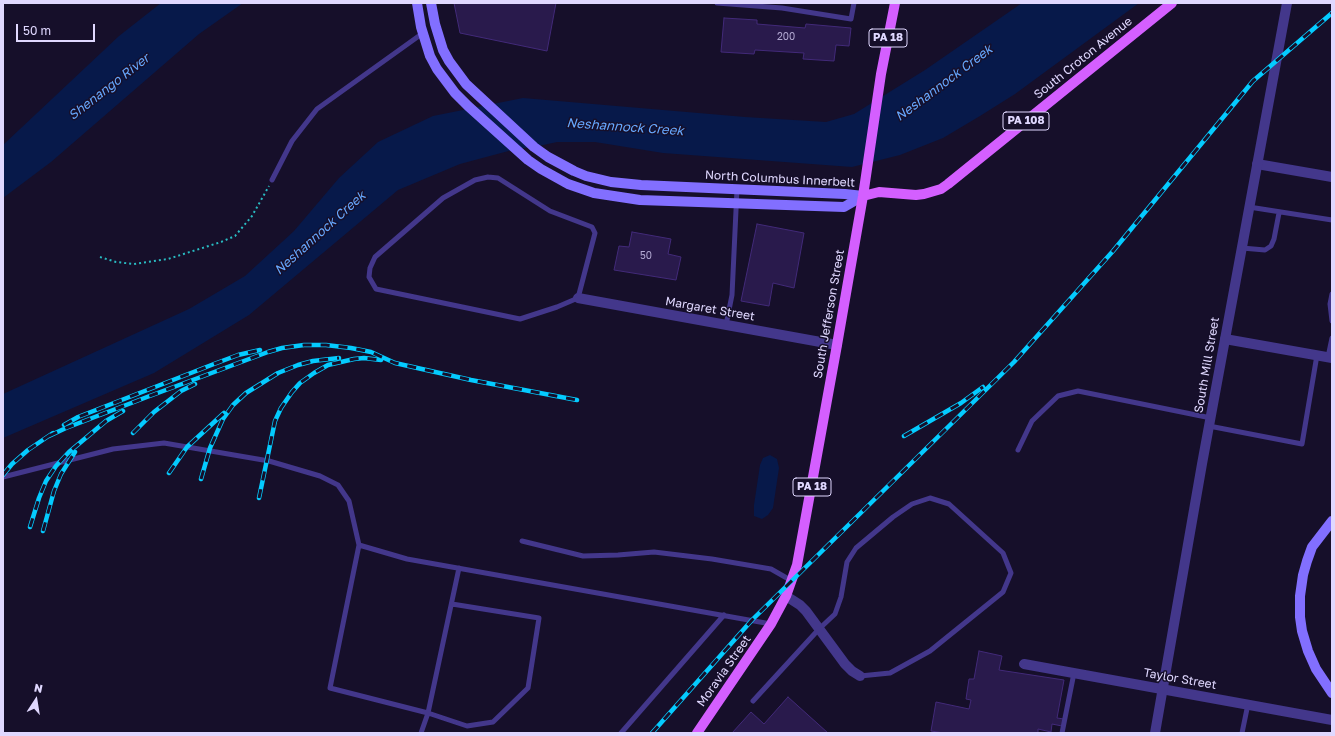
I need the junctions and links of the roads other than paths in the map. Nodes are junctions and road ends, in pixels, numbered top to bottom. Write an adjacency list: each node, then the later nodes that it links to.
1 (417, 3): 8 (main road, North Columbus Innerbelt)
2 (431, 3): 12 (main road, North Columbus Innerbelt)
3 (718, 3): 4 (lane)
4 (854, 3)
5 (895, 3): 13 (main road, South Jefferson Street / PA 18)
6 (1172, 3): 13 (main road, South Croton Avenue / PA 108)
7 (1287, 3): 9 (street, South Mill Street)
8 (423, 33): 11 (lane); 14 (main road, North Columbus Innerbelt)
9 (1257, 164): 10 (street); 15 (street, South Mill Street)
10 (1332, 177)
11 (272, 180)
12 (737, 189): 13 (main road, North Columbus Innerbelt); 14 (lane)
13 (862, 196): 14 (main road, North Columbus Innerbelt); 25 (main road, South Jefferson Street / PA 18)
14 (737, 203): 22 (lane)
15 (1249, 208): 16 (lane); 18 (street, South Mill Street)
16 (1279, 213): 17 (lane); 18 (lane)
17 (1332, 220)
18 (1242, 248): 24 (street, South Mill Street)
19 (1332, 294): 21 (lane)
20 (578, 298): 20 (lane); 22 (street, Margaret Street)
21 (1332, 321)
22 (726, 325): 25 (street, Margaret Street)
23 (1332, 338): 27 (lane)
24 (1225, 339): 26 (street); 28 (street, South Mill Street)
25 (837, 345): 35 (main road, South Jefferson Street / PA 18)
26 (1317, 355): 27 (street); 28 (lane)
27 (1330, 358)
28 (1210, 422): 29 (lane); 44 (street, South Mill Street)
29 (1018, 450)
30 (3, 477): 33 (lane)
31 (1332, 521): 45 (main road)
32 (522, 541): 35 (lane)
33 (359, 545): 34 (lane); 48 (lane)
34 (459, 568): 37 (lane); 38 (lane)
35 (792, 581): 36 (main road, South Jefferson Street / PA 18)
36 (786, 596): 39 (main road, South Jefferson Street / PA 18); 40 (street)
37 (452, 604): 48 (lane); 48 (lane)
38 (724, 615): 39 (lane); 51 (lane)
39 (771, 624): 52 (main road, Moravia Street / PA 18)
40 (819, 629): 43 (street); 43 (lane); 46 (lane)
41 (1024, 664): 42 (street, Taylor Street)
42 (1074, 673): 44 (street, Taylor Street); 53 (lane)
43 (860, 676)
44 (1163, 689): 47 (street, Taylor Street); 54 (street, South Mill Street)
45 (1332, 693)
46 (753, 701)
47 (1248, 704): 49 (street, Taylor Street); 55 (lane)
48 (428, 713): 50 (lane)
49 (1332, 720)
50 (420, 733)
51 (621, 733)
52 (697, 733)
53 (1062, 733)
54 (1155, 733)
55 (1242, 733)

